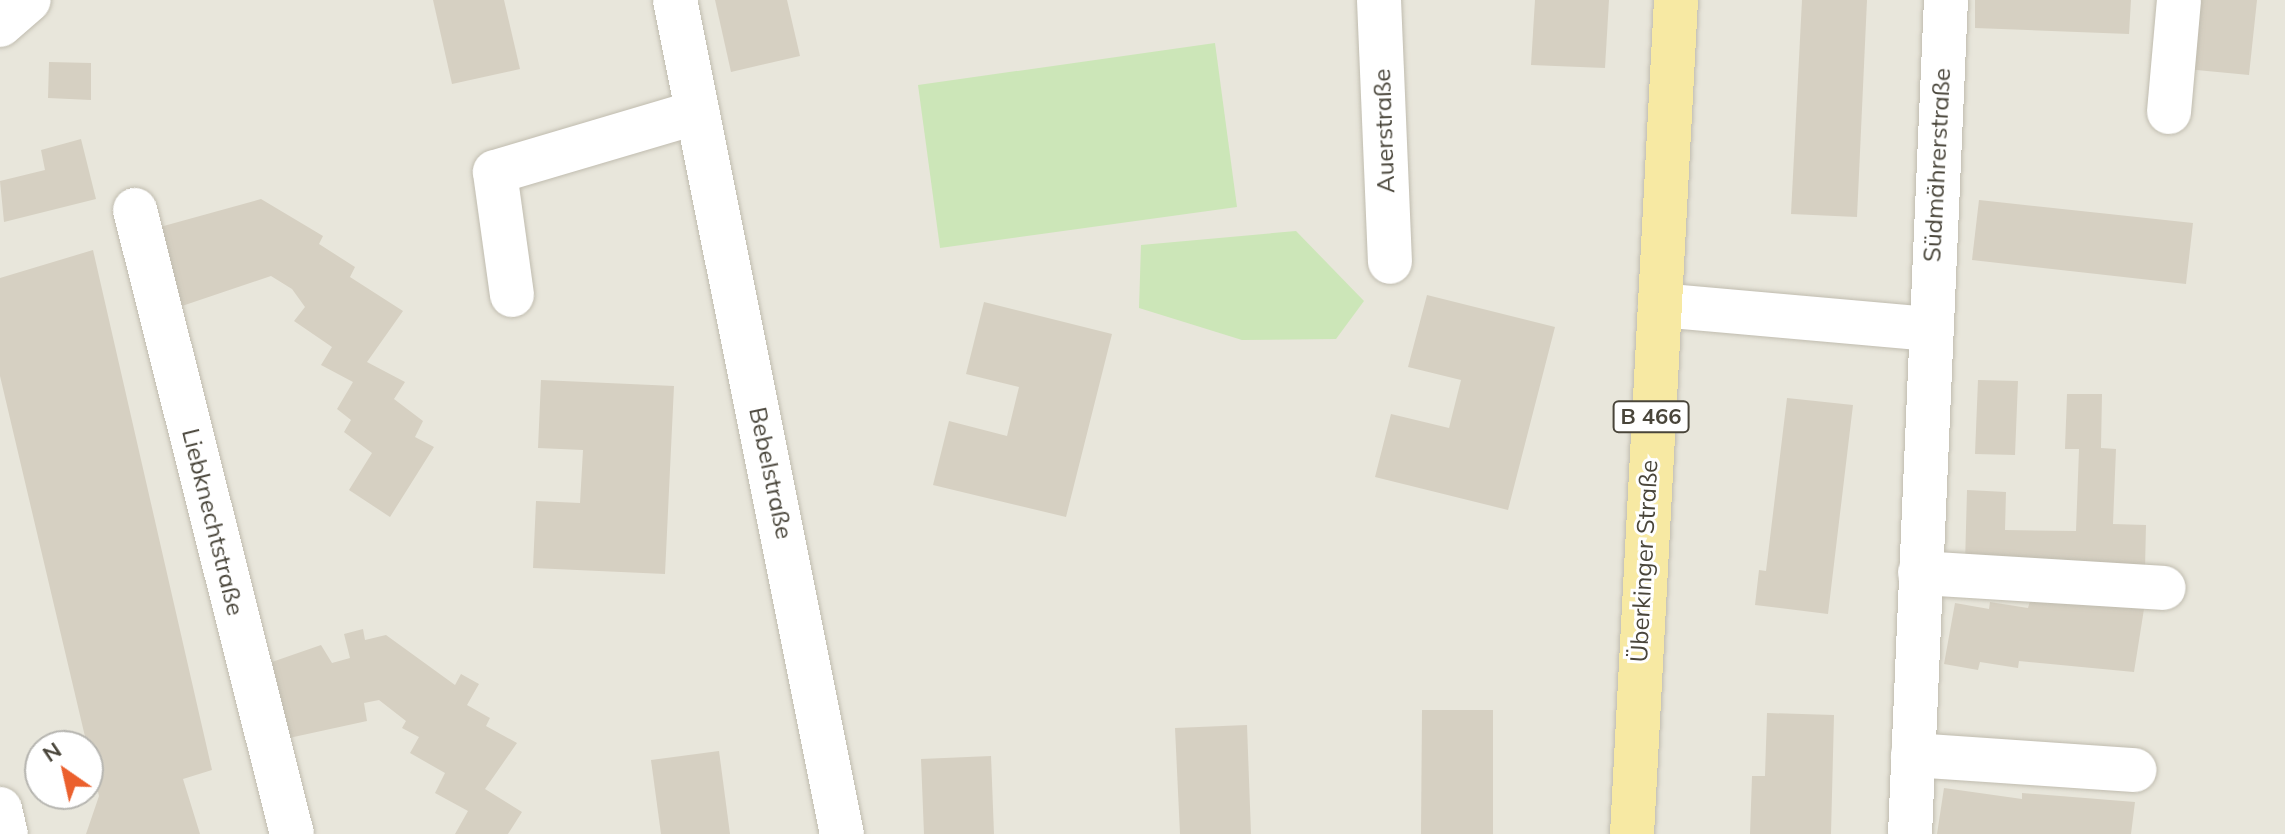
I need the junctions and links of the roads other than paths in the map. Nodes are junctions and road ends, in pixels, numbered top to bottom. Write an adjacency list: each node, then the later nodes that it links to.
1 (29, 0): 7 (street)
2 (675, 0): 8 (street, Bebelstraße)
3 (1379, 0): 11 (street, Auerstraße)
4 (1676, 0): 13 (main road, Überkinger Straße / B 466)
5 (1946, 0): 14 (street, Südmährerstraße)
6 (2179, 0): 9 (street)
7 (0, 25)
8 (697, 112): 12 (street); 22 (street, Bebelstraße)
9 (2169, 112)
10 (135, 210): 21 (street, Liebknechtstraße)
11 (1390, 262)
12 (512, 295)
13 (1660, 305): 14 (street); 23 (main road, Überkinger Straße / B 466)
14 (1929, 329): 15 (street, Südmährerstraße)
15 (1920, 573): 16 (street); 17 (street, Südmährerstraße)
16 (2164, 588)
17 (1913, 755): 18 (street); 24 (street, Südmährerstraße)
18 (2134, 770)
19 (0, 809): 20 (street)
20 (6, 834)
21 (292, 834)
22 (842, 834)
23 (1632, 834)
24 (1910, 834)

